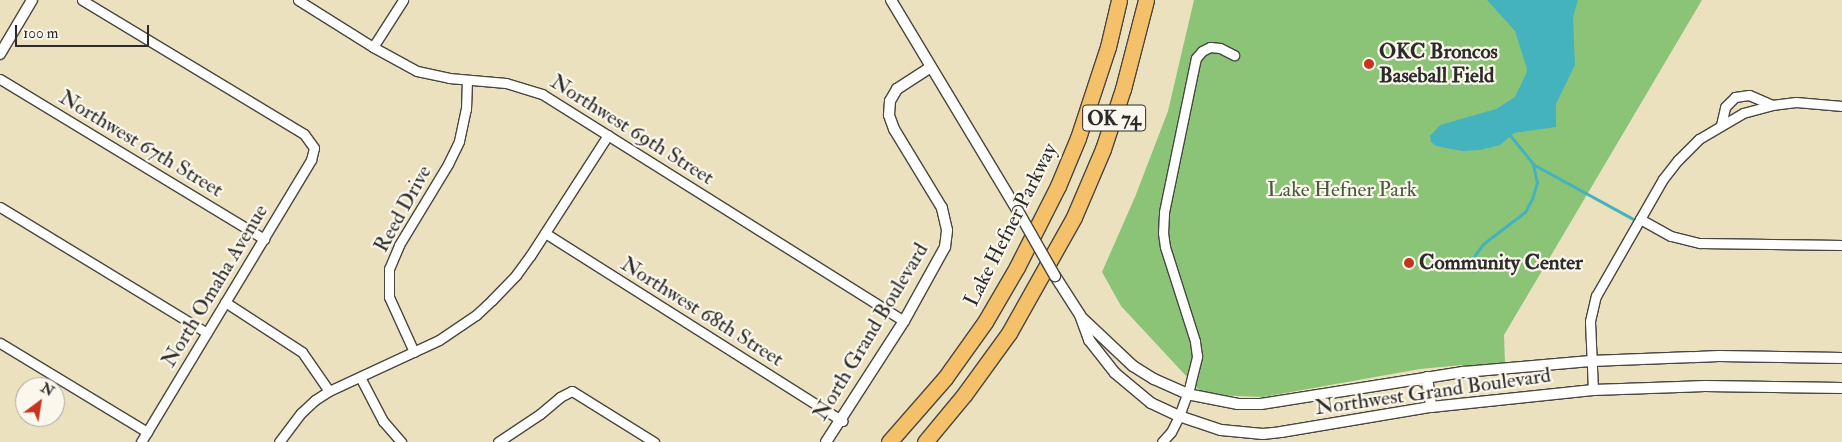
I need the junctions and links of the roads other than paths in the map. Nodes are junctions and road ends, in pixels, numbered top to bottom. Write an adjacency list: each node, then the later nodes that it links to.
1 (32, 0): 9 (street)
2 (82, 0): 21 (street, North Omaha Avenue)
3 (298, 0): 8 (street, Northwest 69th Street)
4 (403, 0): 8 (street)
5 (891, 0): 11 (street, Northwest Grand Boulevard)
6 (1119, 0): 47 (highway, Lake Hefner Parkway / OK 74)
7 (1146, 0): 48 (highway, OK 74)
8 (372, 47): 13 (street, Northwest 69th Street)
9 (0, 54)
10 (1234, 56): 36 (street)
11 (931, 66): 24 (street, Northwest Grand Boulevard, bridge); 25 (street, North Grand Boulevard)
12 (0, 79): 21 (street, Northwest 67th Street)
13 (467, 81): 17 (street, Northwest 69th Street); 28 (street, Reed Drive)
14 (1772, 105): 15 (street); 16 (street); 16 (street)
15 (1842, 106)
16 (1720, 124): 19 (street)
17 (608, 135): 20 (street); 25 (street, Northwest 69th Street)
18 (0, 207): 26 (street)
19 (1640, 219): 22 (street); 30 (street)
20 (545, 233): 28 (street); 39 (street, Northwest 68th Street)
21 (264, 238): 23 (street, North Omaha Avenue)
22 (1842, 245)
23 (225, 302): 26 (street, North Omaha Avenue); 35 (street)
24 (1077, 311): 36 (street, Northwest Grand Boulevard); 38 (street, Northwest Grand Boulevard)
25 (904, 321): 39 (street, North Grand Boulevard)
26 (207, 333): 40 (street, North Omaha Avenue)
27 (0, 344): 40 (street)
28 (414, 352): 31 (street)
29 (1842, 358): 30 (street, Northwest Grand Boulevard)
30 (1591, 361): 32 (street, Northwest Grand Boulevard); 34 (street)
31 (360, 377): 35 (street); 43 (street)
32 (1427, 377): 36 (street, Northwest Grand Boulevard); 37 (street)
33 (1842, 388): 34 (street, Northwest Grand Boulevard)
34 (1592, 390): 37 (street, Northwest Grand Boulevard)
35 (329, 391): 42 (street)
36 (1187, 394): 38 (street)
37 (1431, 407): 38 (street, Northwest Grand Boulevard)
38 (1179, 416): 49 (street)
39 (842, 421): 46 (street, North Grand Boulevard)
40 (147, 432): 41 (street, North Omaha Avenue)
41 (141, 442)
42 (279, 442)
43 (401, 442)
44 (498, 442): 45 (street)
45 (654, 442)
46 (826, 442)
47 (889, 442)
48 (925, 442)
49 (1162, 442)

